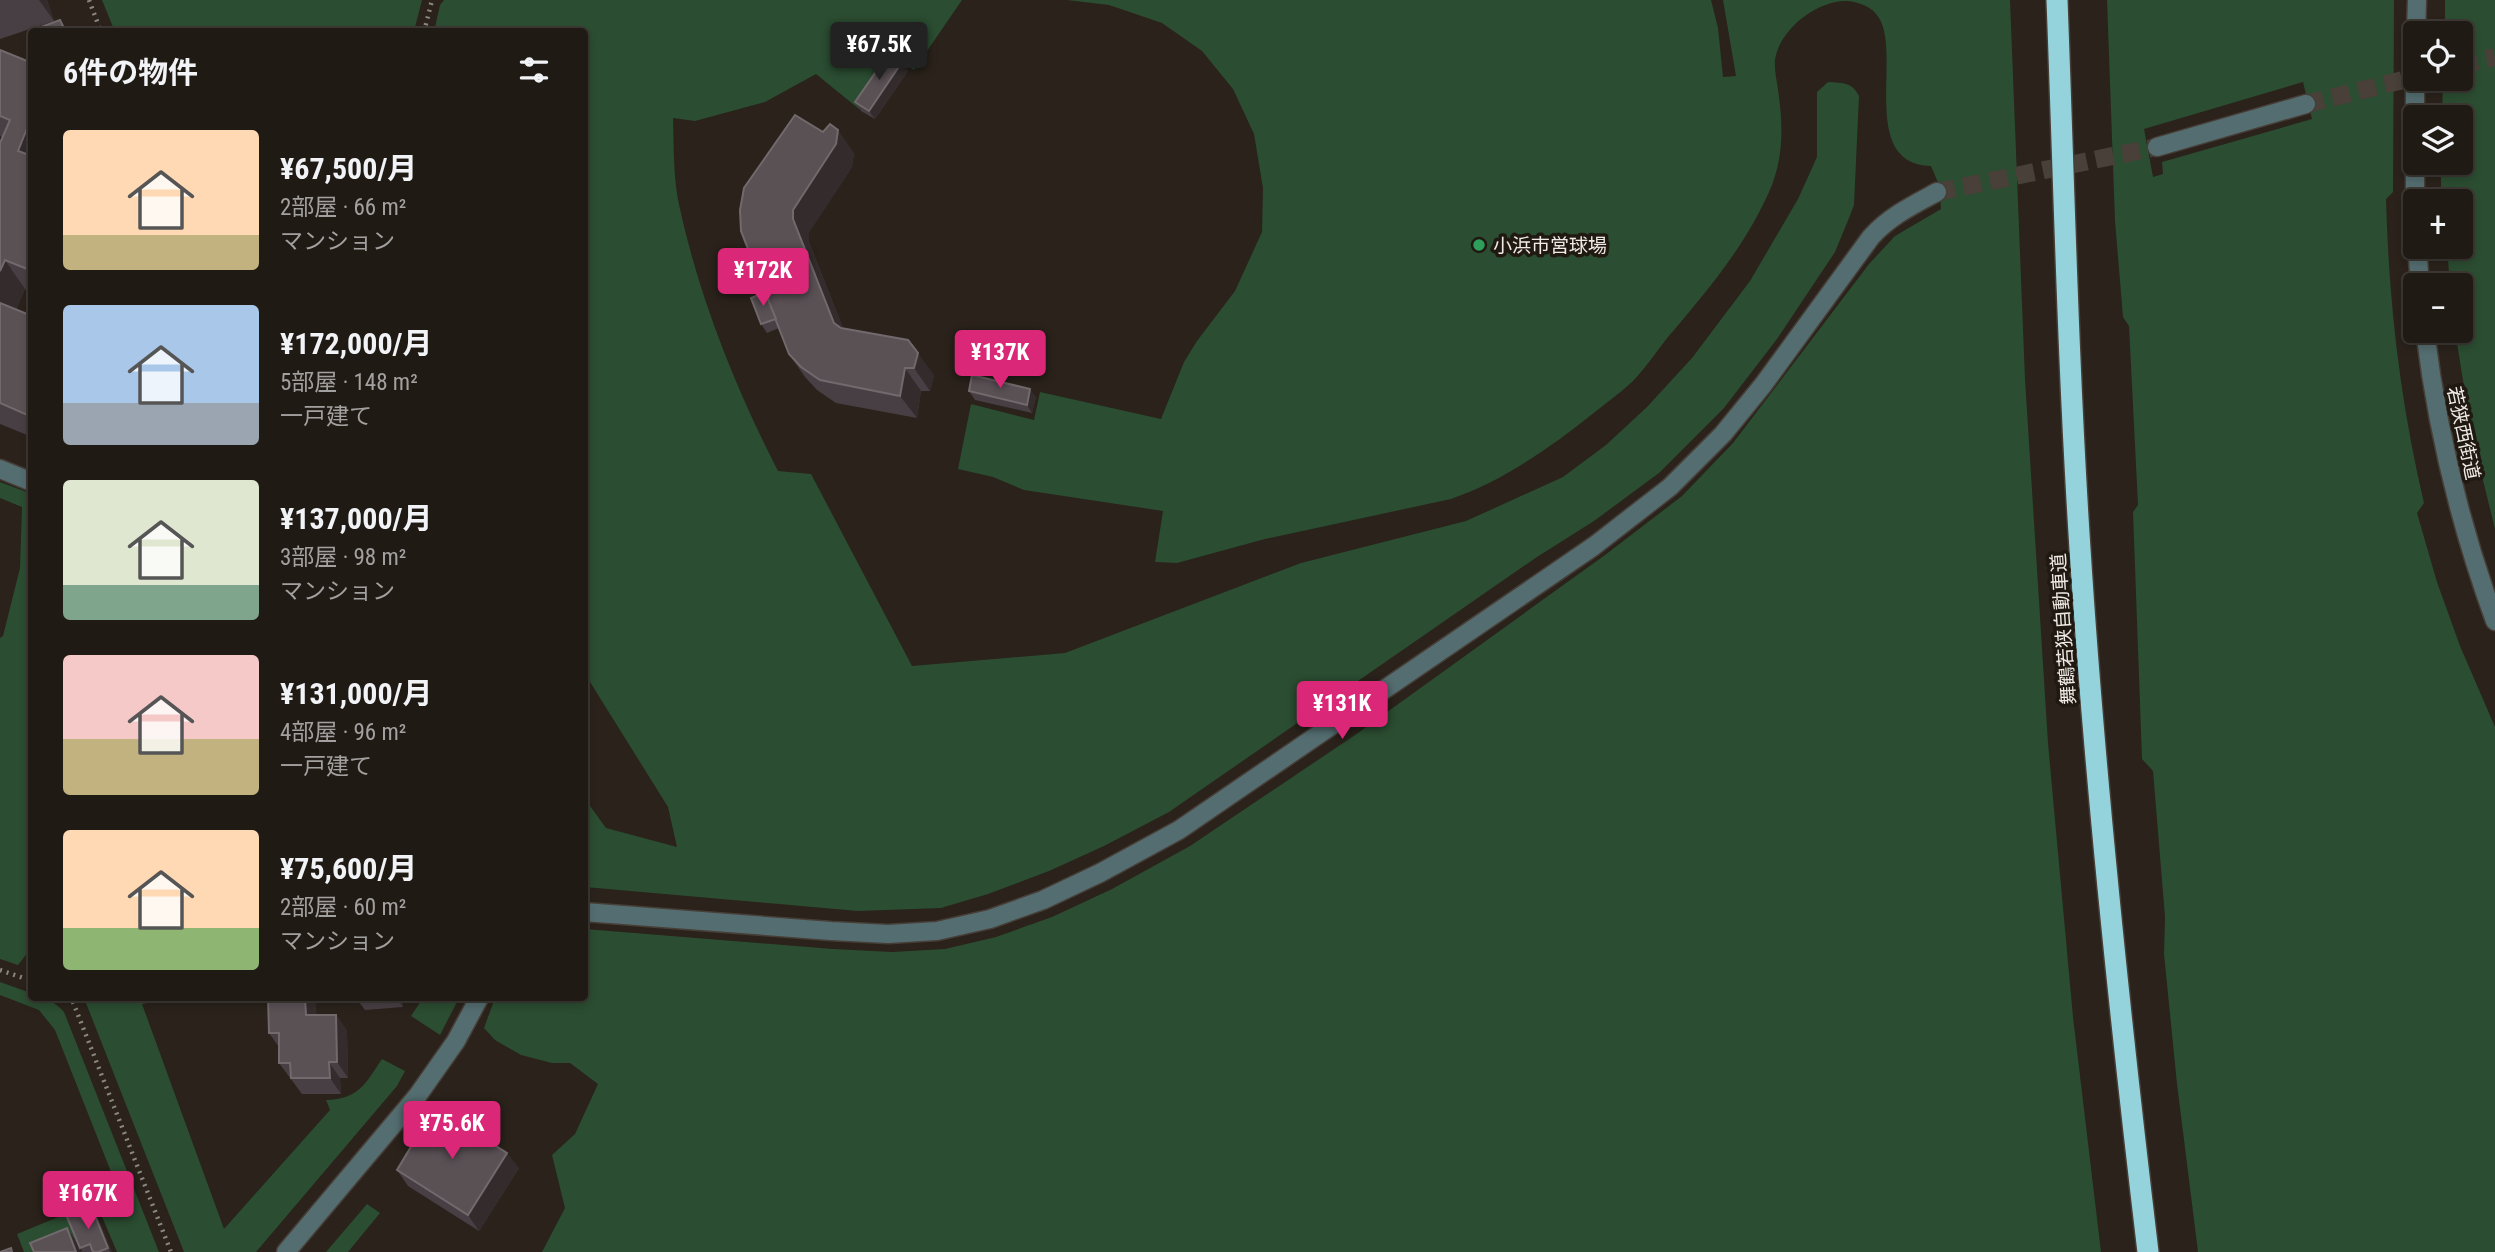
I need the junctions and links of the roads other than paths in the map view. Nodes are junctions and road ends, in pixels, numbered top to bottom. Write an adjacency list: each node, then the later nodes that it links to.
1 (2057, 0): 16 (highway, 舞鶴若狭自動車道)
2 (2417, 0): 3 (street)
3 (2416, 21)
4 (2415, 91): 7 (street)
5 (2306, 104): 6 (street)
6 (2157, 147)
7 (2415, 189)
8 (1937, 192): 13 (street)
9 (2427, 343): 12 (street, 若狭西街道)
10 (0, 469): 11 (street)
11 (28, 480)
12 (2495, 621)
13 (588, 912)
14 (477, 1001): 15 (street)
15 (286, 1252)
16 (2148, 1252)

